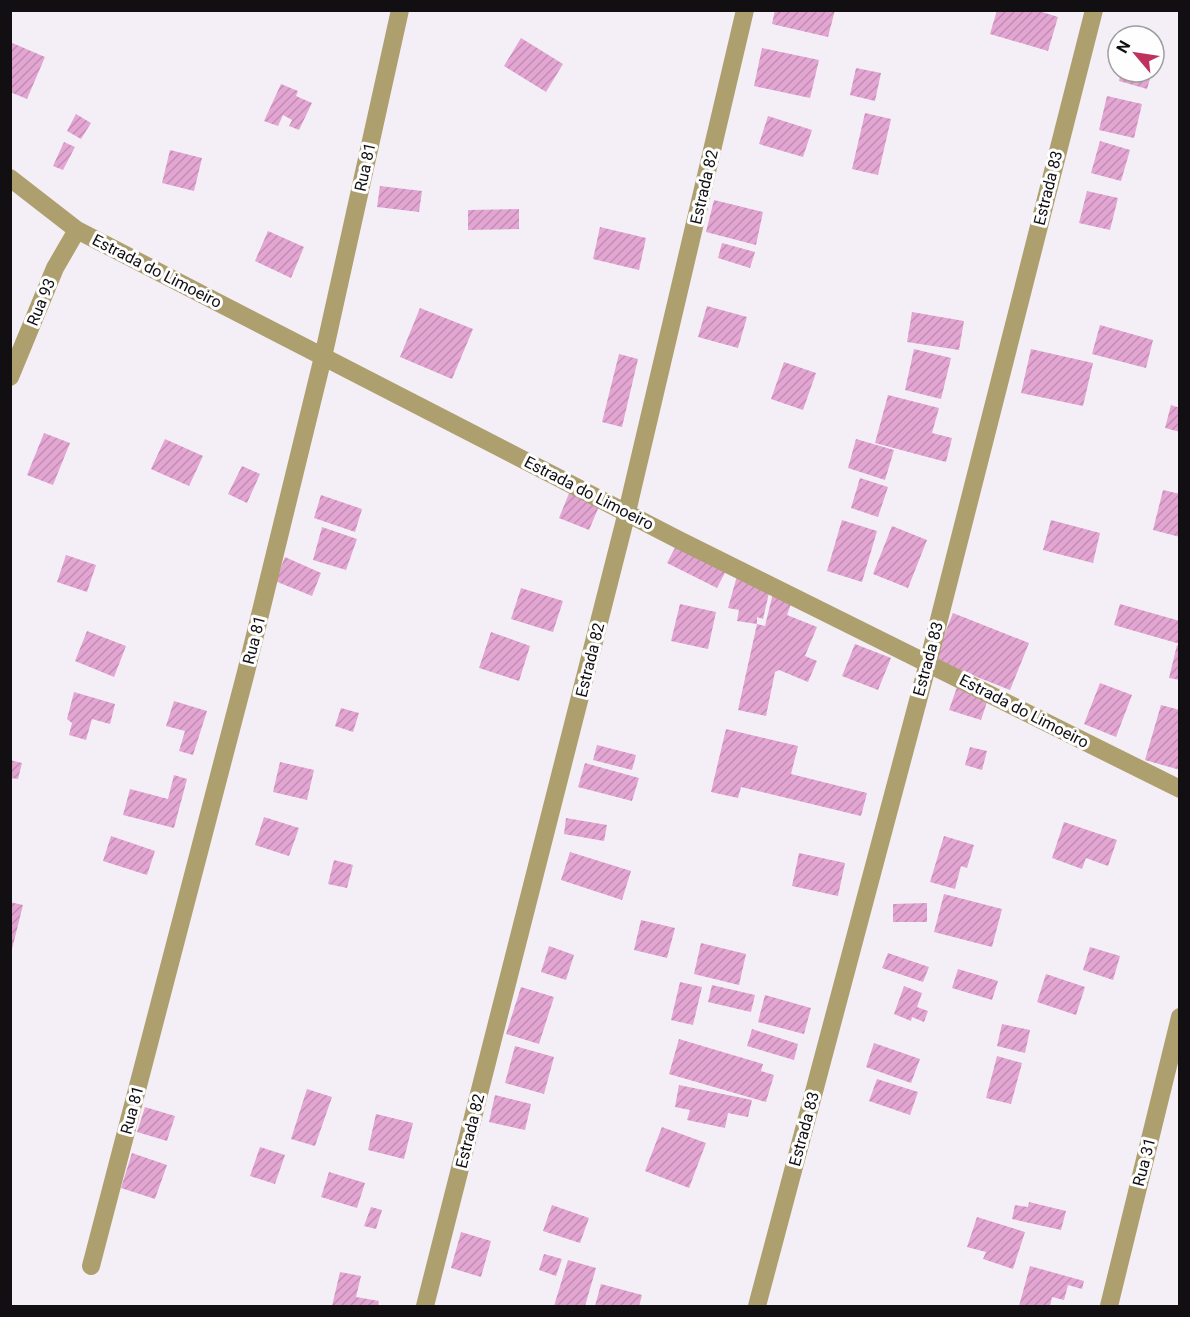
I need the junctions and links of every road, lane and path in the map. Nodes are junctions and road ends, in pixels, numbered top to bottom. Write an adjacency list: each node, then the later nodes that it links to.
1 (400, 10): 6 (street, Rua 81)
2 (745, 10): 8 (street, Estrada 82)
3 (1094, 10): 9 (street, Estrada 83)
4 (10, 178): 5 (street, Estrada do Limoeiro)
5 (76, 230): 6 (street, Estrada do Limoeiro); 7 (street, Rua 93)
6 (323, 357): 8 (street, Estrada do Limoeiro); 12 (street, Rua 81)
7 (10, 377)
8 (627, 512): 9 (street, Estrada do Limoeiro); 13 (street, Estrada 82)
9 (928, 663): 10 (street, Estrada do Limoeiro); 14 (street, Estrada 83)
10 (1179, 789)
11 (1179, 1017): 15 (street, Rua 31)
12 (92, 1266)
13 (425, 1306)
14 (757, 1306)
15 (1109, 1306)

